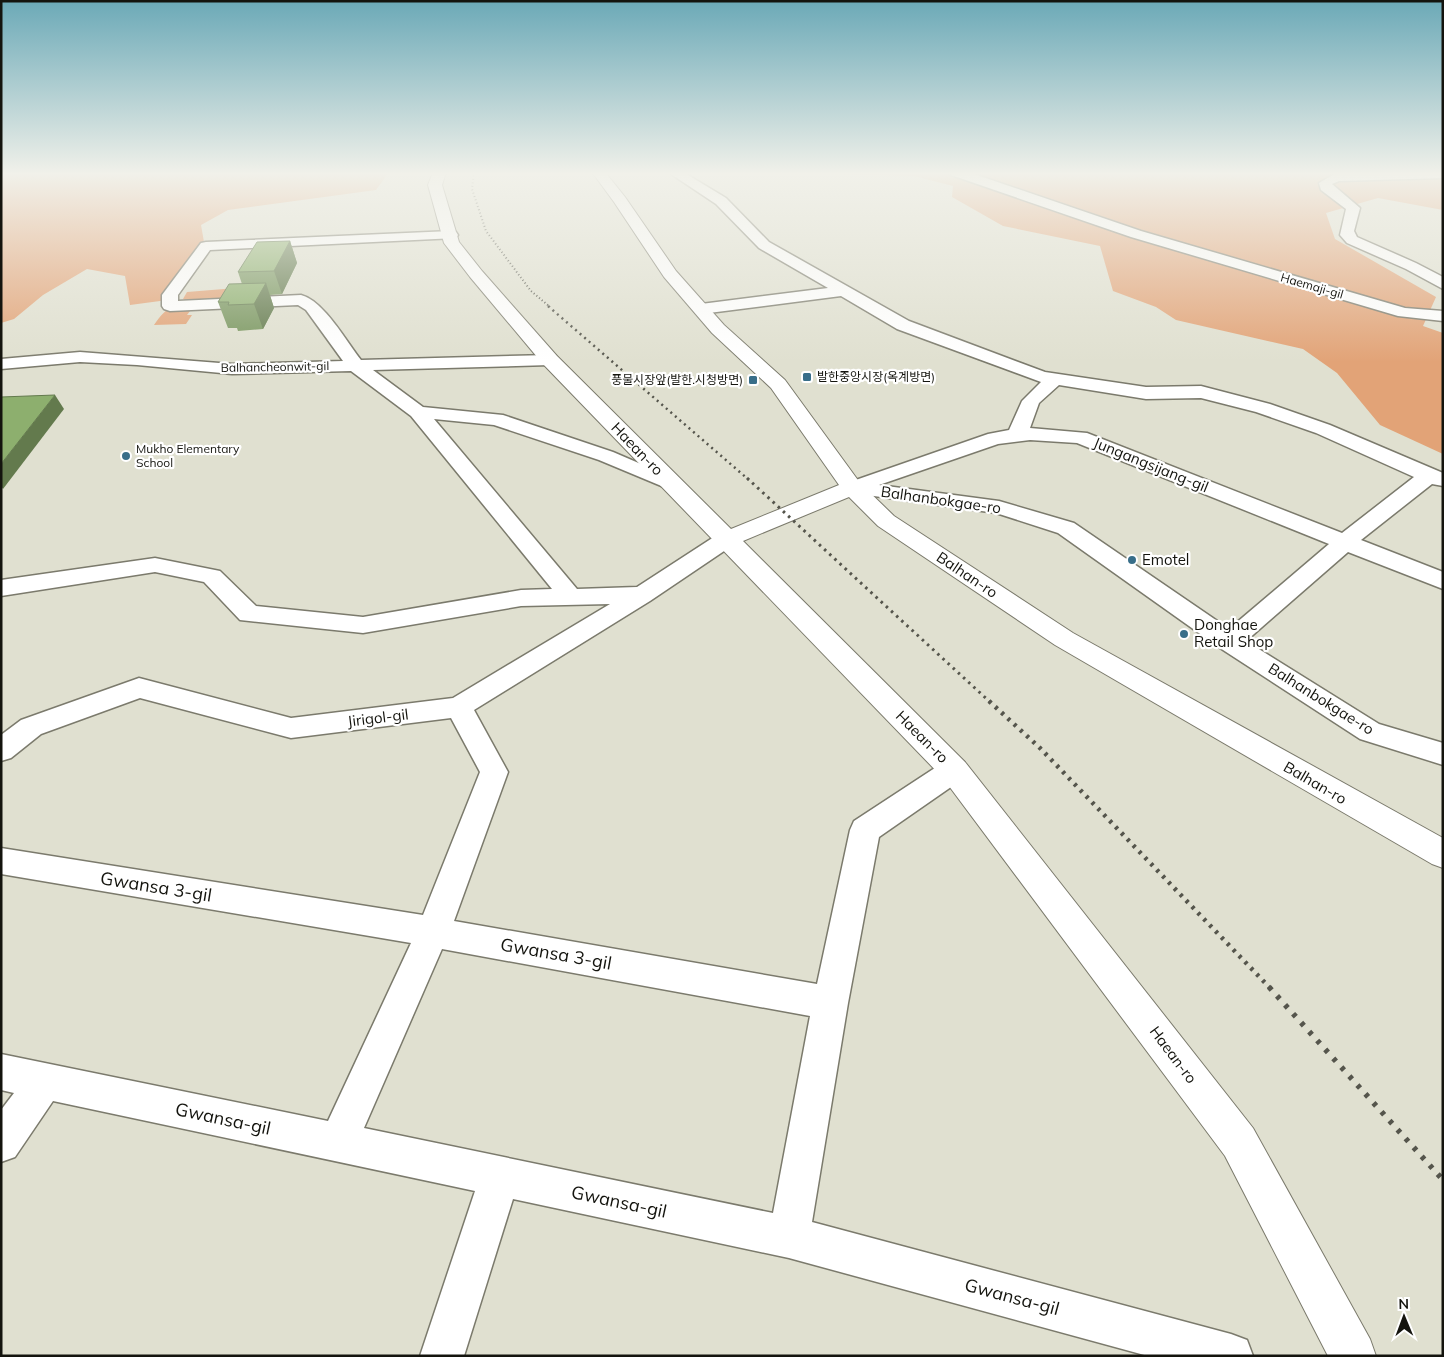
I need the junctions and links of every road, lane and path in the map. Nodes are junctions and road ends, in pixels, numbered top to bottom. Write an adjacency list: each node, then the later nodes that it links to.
1 (444, 235): 13 (street)
2 (451, 235): 11 (street, Haean-ro)
3 (644, 235): 9 (street, Balhan-ro)
4 (755, 235): 8 (street)
5 (1144, 235): 10 (street, Haemaji-gil)
6 (1347, 235): 7 (street)
7 (1443, 284)
8 (844, 291): 9 (street); 14 (street)
9 (701, 309): 19 (street, Balhan-ro)
10 (1443, 316)
11 (550, 360): 13 (street, Balhancheonwit-gil); 18 (street, Haean-ro)
12 (1, 364): 13 (street, Balhancheonwit-gil)
13 (356, 366): 15 (street)
14 (1055, 379): 16 (street); 17 (street)
15 (418, 412): 18 (street); 25 (street)
16 (1017, 436): 19 (street, Jungangsijang-gil); 21 (street, Jungangsijang-gil)
17 (1436, 478): 21 (street)
18 (671, 484): 20 (street, Haean-ro)
19 (852, 488): 20 (street); 26 (street, Balhanbokgae-ro); 31 (street, Balhan-ro)
20 (726, 540): 24 (street, Jirigol-gil); 30 (street, Haean-ro)
21 (1345, 542): 22 (street, Jungangsijang-gil); 26 (street)
22 (1443, 581)
23 (1, 588): 25 (street)
24 (642, 595): 25 (street); 27 (street, Jirigol-gil)
25 (571, 597)
26 (1229, 642): 29 (street, Balhanbokgae-ro)
27 (459, 708): 28 (street, Jirigol-gil); 33 (street)
28 (1, 750)
29 (1443, 754)
30 (954, 770): 34 (street); 43 (street, Haean-ro)
31 (1443, 854)
32 (1, 861): 33 (street, Gwansa 3-gil)
33 (433, 932): 34 (street, Gwansa 3-gil); 37 (street)
34 (830, 1003): 40 (street)
35 (1, 1072): 36 (street, Gwansa-gil)
36 (45, 1081): 37 (street, Gwansa-gil); 38 (street)
37 (338, 1142): 39 (street, Gwansa-gil)
38 (1, 1143)
39 (500, 1177): 40 (street, Gwansa-gil); 41 (street)
40 (789, 1237): 42 (street, Gwansa-gil)
41 (442, 1356)
42 (1231, 1356)
43 (1353, 1356)

